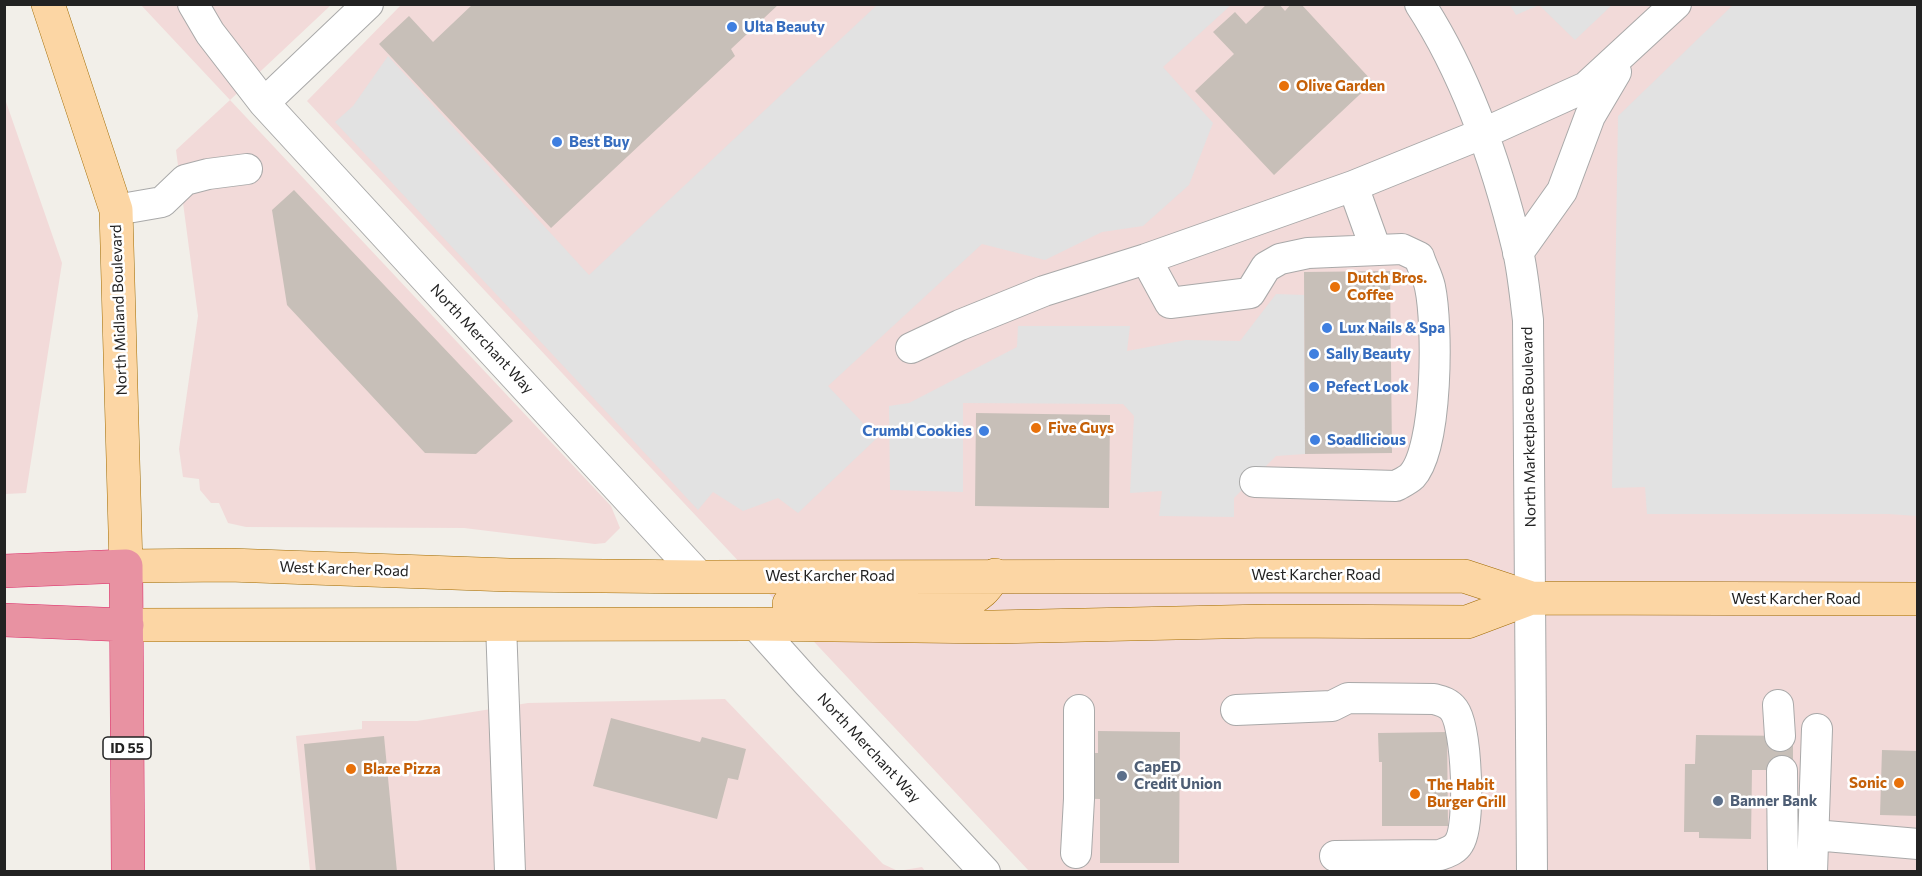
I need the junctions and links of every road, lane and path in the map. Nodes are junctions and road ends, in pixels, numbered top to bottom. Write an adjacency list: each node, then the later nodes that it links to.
1 (48, 4): 11 (main road, North Midland Boulevard)
2 (193, 4): 7 (street, North Merchant Way)
3 (368, 4): 7 (street)
4 (1420, 4): 8 (street, North Marketplace Boulevard)
5 (1676, 4): 6 (street)
6 (1632, 45): 8 (street); 13 (street)
7 (264, 103): 20 (street, North Merchant Way)
8 (1484, 133): 10 (street); 13 (street, North Marketplace Boulevard)
9 (247, 169): 11 (street)
10 (1353, 186): 12 (street); 14 (street)
11 (116, 210): 17 (main road, North Midland Boulevard)
12 (1376, 250): 14 (street); 16 (street)
13 (1518, 252): 21 (street, North Marketplace Boulevard)
14 (1146, 259): 15 (street)
15 (911, 348)
16 (1255, 482)
17 (126, 566): 18 (highway); 20 (main road, West Karcher Road); 26 (highway, North Midland Boulevard)
18 (4, 571)
19 (995, 576): 20 (main road, West Karcher Road); 21 (main road, West Karcher Road); 25 (main road)
20 (699, 577)
21 (1531, 598): 22 (main road, West Karcher Road); 25 (main road, West Karcher Road); 40 (street, North Marketplace Boulevard)
22 (1917, 600)
23 (4, 620): 26 (highway)
24 (501, 624): 25 (main road, West Karcher Road); 26 (main road, West Karcher Road); 38 (street)
25 (755, 624): 39 (street, North Merchant Way)
26 (127, 625): 37 (highway, ID 55)
27 (1778, 705): 31 (street)
28 (1079, 710): 35 (street)
29 (1236, 710): 36 (street)
30 (1817, 729): 33 (street)
31 (1780, 736)
32 (1782, 771): 41 (street)
33 (1814, 835): 34 (street); 42 (street)
34 (1917, 844)
35 (1076, 853)
36 (1335, 856)
37 (128, 872)
38 (510, 872)
39 (985, 872)
40 (1532, 872)
41 (1783, 872)
42 (1812, 872)

